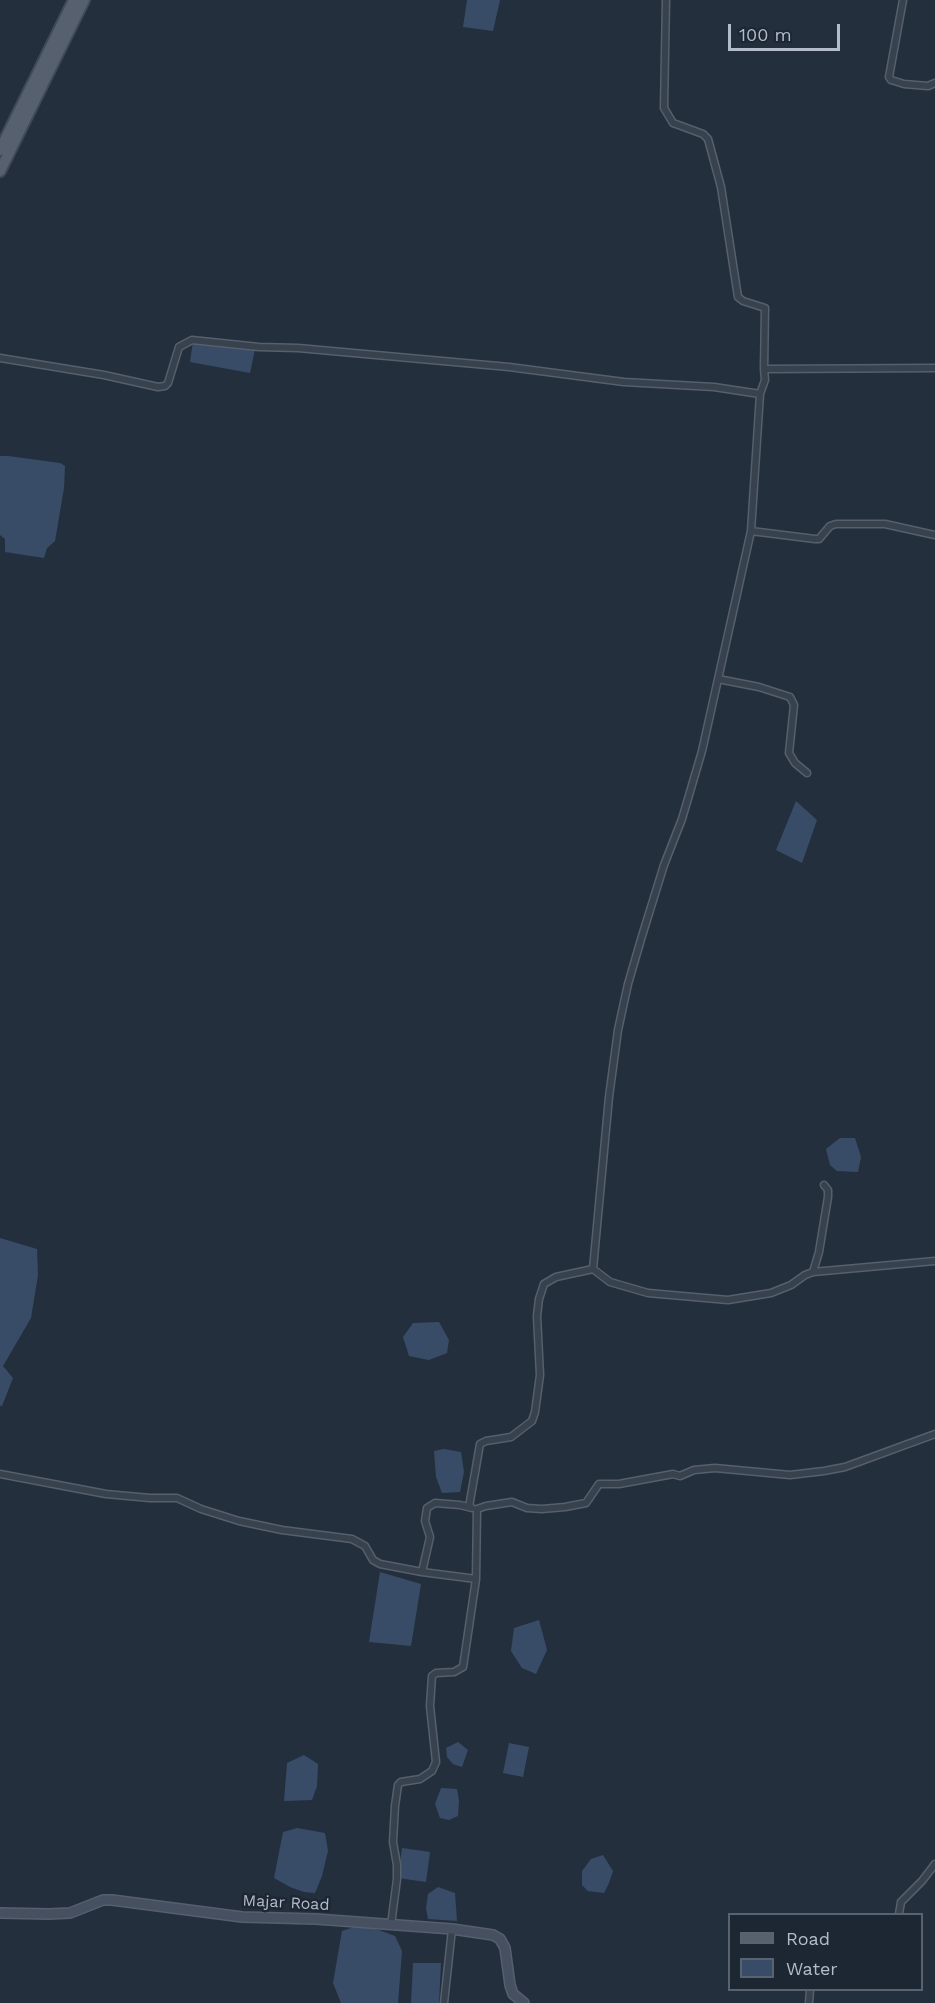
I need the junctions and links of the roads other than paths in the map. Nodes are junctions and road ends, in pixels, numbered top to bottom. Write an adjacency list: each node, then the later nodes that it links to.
1 (74, 0): 6 (main road)
2 (84, 0): 7 (main road)
3 (666, 0): 10 (street)
4 (903, 0): 5 (street)
5 (935, 83)
6 (0, 150)
7 (0, 171)
8 (0, 358): 11 (street)
9 (935, 368): 10 (street)
10 (764, 369): 11 (street)
11 (760, 394): 12 (street)
12 (751, 531): 13 (street); 14 (street)
13 (935, 535)
14 (718, 679): 15 (street); 18 (street)
15 (807, 773)
16 (824, 1185): 19 (street)
17 (935, 1261): 19 (street)
18 (593, 1269): 19 (street); 22 (street)
19 (813, 1272)
20 (935, 1434): 23 (street)
21 (0, 1474): 24 (street)
22 (469, 1508): 23 (street); 24 (street)
23 (477, 1509): 25 (street)
24 (422, 1572): 25 (street)
25 (476, 1579): 29 (street)
26 (935, 1864): 28 (street)
27 (0, 1913): 29 (main road, Majar Road)
28 (899, 1913)
29 (391, 1925): 30 (main road, Majar Road)
30 (452, 1929): 31 (street); 32 (main road, Majar Road)
31 (444, 2003)
32 (524, 2003)

